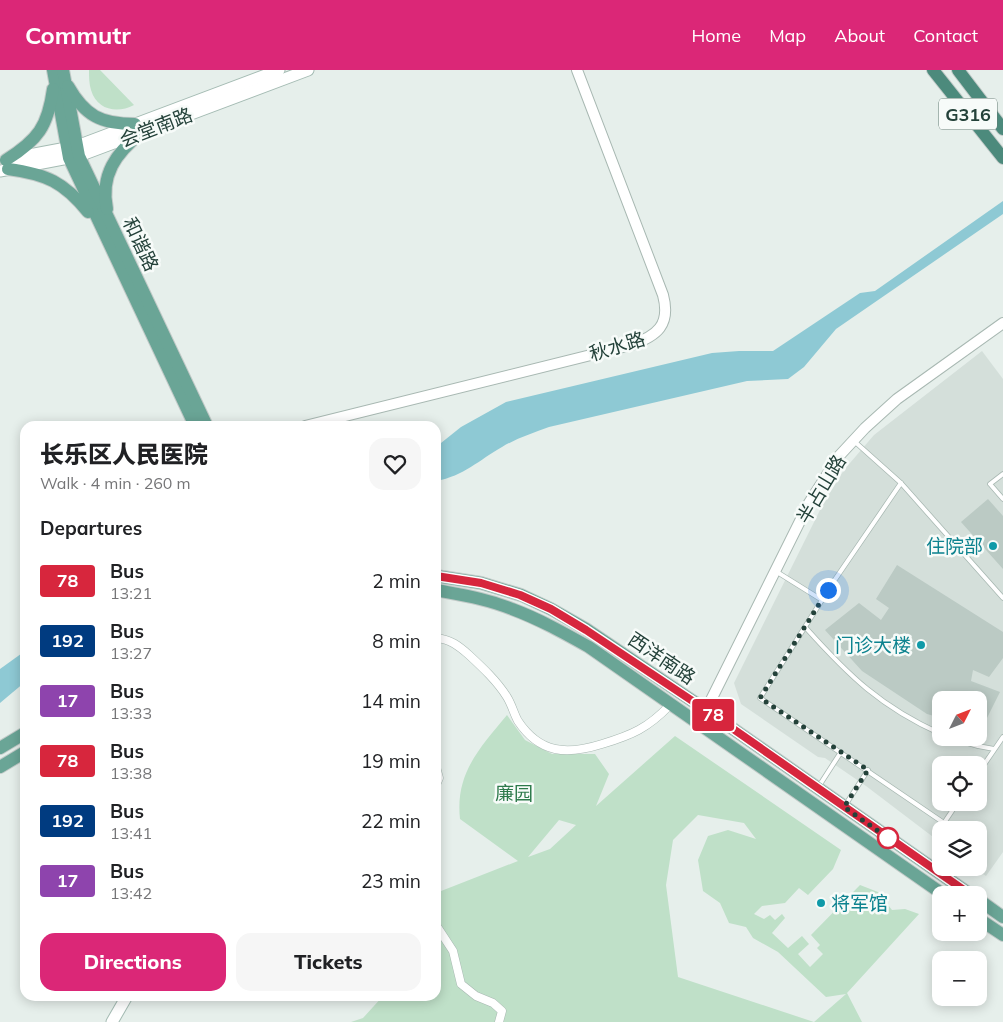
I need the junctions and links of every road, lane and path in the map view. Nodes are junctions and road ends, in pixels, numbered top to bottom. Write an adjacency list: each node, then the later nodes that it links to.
1 (279, 70): 7 (main road, 会堂南路)
2 (308, 70): 7 (main road, 会堂南路)
3 (577, 70): 16 (street, 秋水路)
4 (933, 70): 10 (highway, G316)
5 (958, 70): 8 (highway, G316)
6 (59, 75): 7 (main road); 9 (main road, 和谐路); 11 (main road)
7 (138, 128): 9 (main road, 会堂南路); 12 (main road)
8 (1003, 128)
9 (73, 152): 11 (main road, 会堂南路); 12 (main road, 和谐路)
10 (1003, 158)
11 (4, 165): 12 (main road)
12 (107, 230): 14 (main road, 和谐路); 15 (main road, 和谐路)
13 (1003, 323): 17 (street, 半占山路)
14 (193, 421)
15 (204, 421)
16 (325, 421)
17 (853, 440): 19 (lane); 21 (street, 半占山路)
18 (1003, 474): 20 (lane)
19 (901, 483): 24 (lane); 25 (lane)
20 (1003, 498)
21 (776, 571): 25 (lane); 29 (street, 半占山路)
22 (441, 577): 29 (main road, 西洋南路)
23 (441, 591): 28 (main road, 西洋南路)
24 (1003, 598)
25 (822, 600): 26 (lane)
26 (806, 628): 30 (lane); 36 (lane)
27 (441, 639): 28 (street)
28 (670, 705): 45 (main road, 西洋南路)
29 (706, 710): 41 (main road, 西洋南路)
30 (932, 730)
31 (20, 736): 34 (main road)
32 (1003, 737): 35 (lane)
33 (978, 746): 35 (lane)
34 (0, 748)
35 (994, 749): 38 (lane)
36 (841, 752): 40 (lane); 41 (lane)
37 (20, 755): 39 (main road)
38 (987, 760)
39 (0, 768)
40 (868, 770): 42 (lane); 43 (lane)
41 (817, 788): 42 (main road, 西洋南路)
42 (844, 807): 44 (main road, 西洋南路)
43 (952, 811)
44 (958, 886)
45 (932, 887)
46 (987, 906): 47 (main road)
47 (1003, 917)
48 (987, 924): 50 (main road)
49 (441, 933): 53 (street)
50 (1003, 935)
51 (124, 1001): 52 (main road)
52 (112, 1022)
53 (499, 1022)

